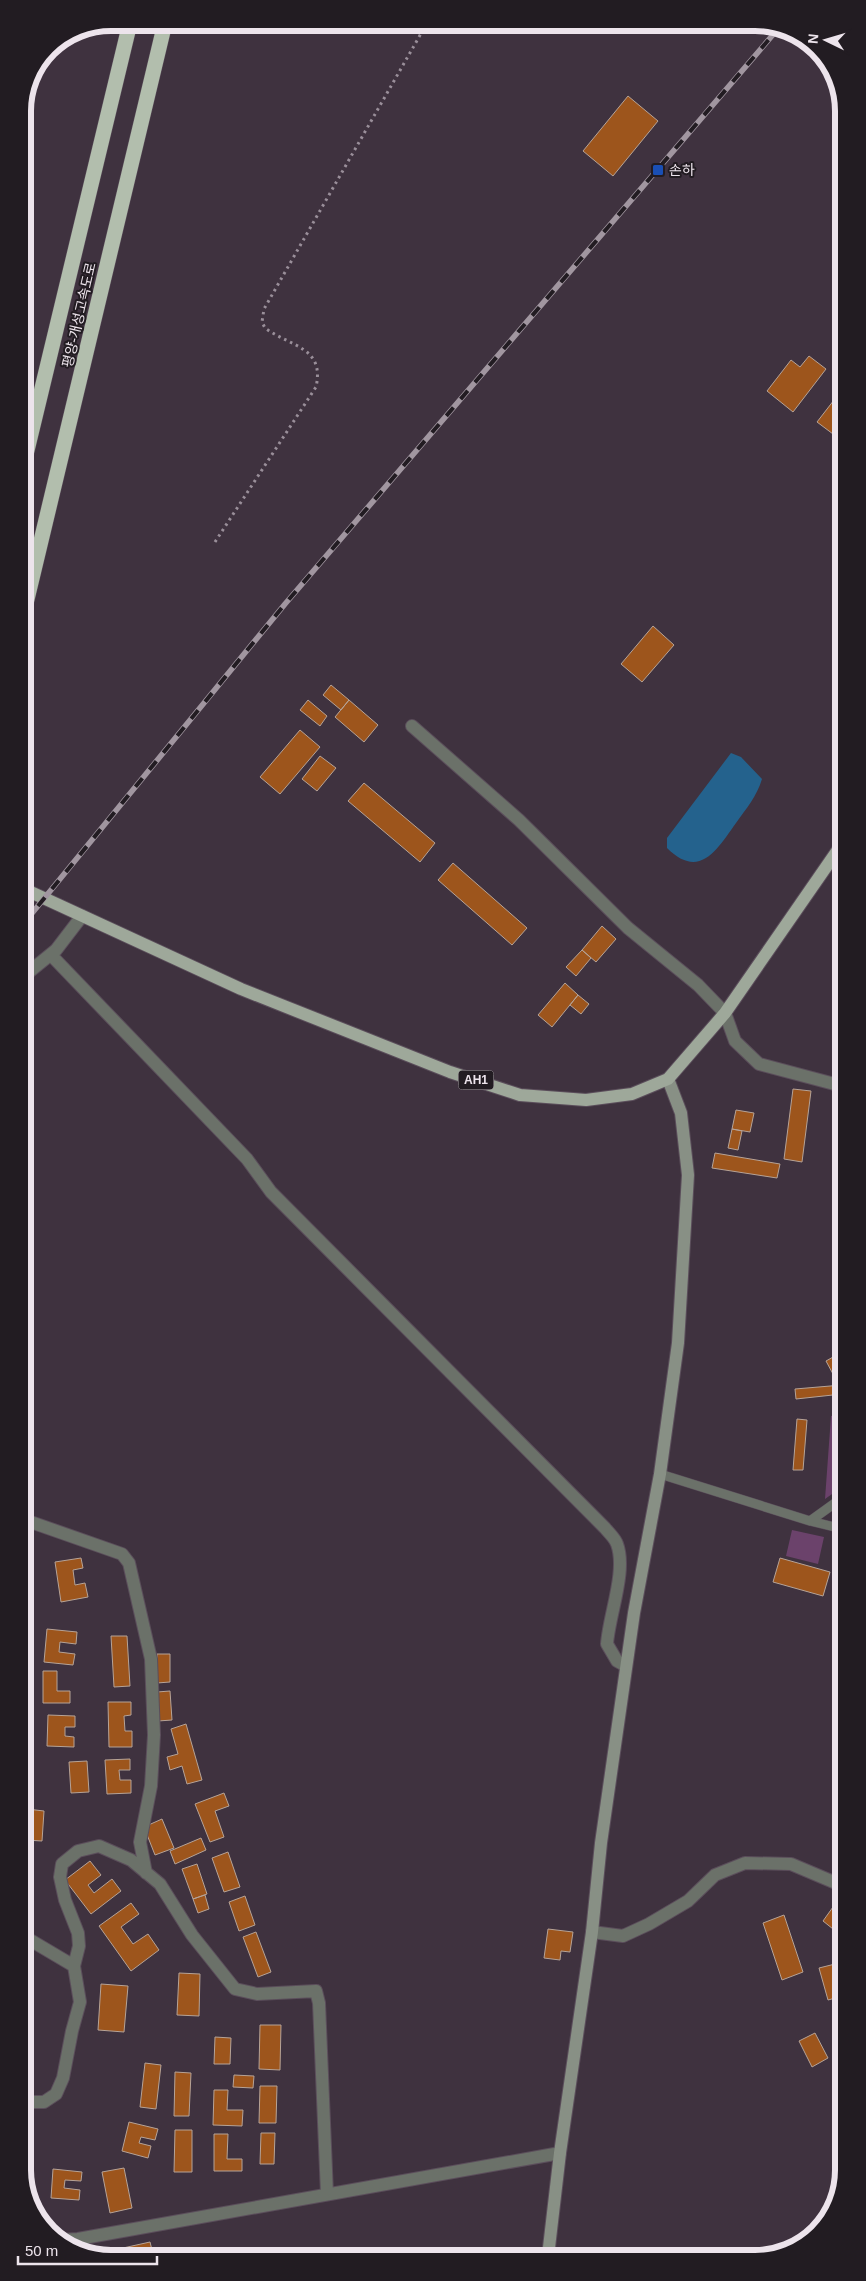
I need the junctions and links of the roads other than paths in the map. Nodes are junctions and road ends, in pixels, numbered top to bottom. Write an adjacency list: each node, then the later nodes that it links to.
1 (128, 31): 3 (highway, 평양-개성고속도로)
2 (163, 31): 4 (highway, 평양-개성고속도로)
3 (31, 434)
4 (31, 583)
5 (412, 726): 11 (street)
6 (835, 854): 11 (main road, AH1)
7 (31, 892): 8 (main road, AH1)
8 (82, 916): 9 (street); 12 (main road, AH1)
9 (51, 955): 10 (street); 19 (street)
10 (31, 971)
11 (725, 1013): 12 (main road, AH1); 13 (street)
12 (668, 1079): 14 (street)
13 (835, 1084)
14 (660, 1474): 16 (lane); 19 (street)
15 (835, 1503): 16 (lane)
16 (810, 1521): 18 (lane)
17 (31, 1522): 20 (street)
18 (835, 1527)
19 (626, 1666): 22 (street)
20 (146, 1873): 24 (street); 27 (street)
21 (835, 1883): 22 (street)
22 (592, 1932): 26 (street)
23 (31, 1943): 24 (street)
24 (74, 1966): 25 (street)
25 (31, 2102)
26 (560, 2153): 27 (street); 29 (street)
27 (327, 2194): 28 (street)
28 (72, 2239)
29 (549, 2250)

